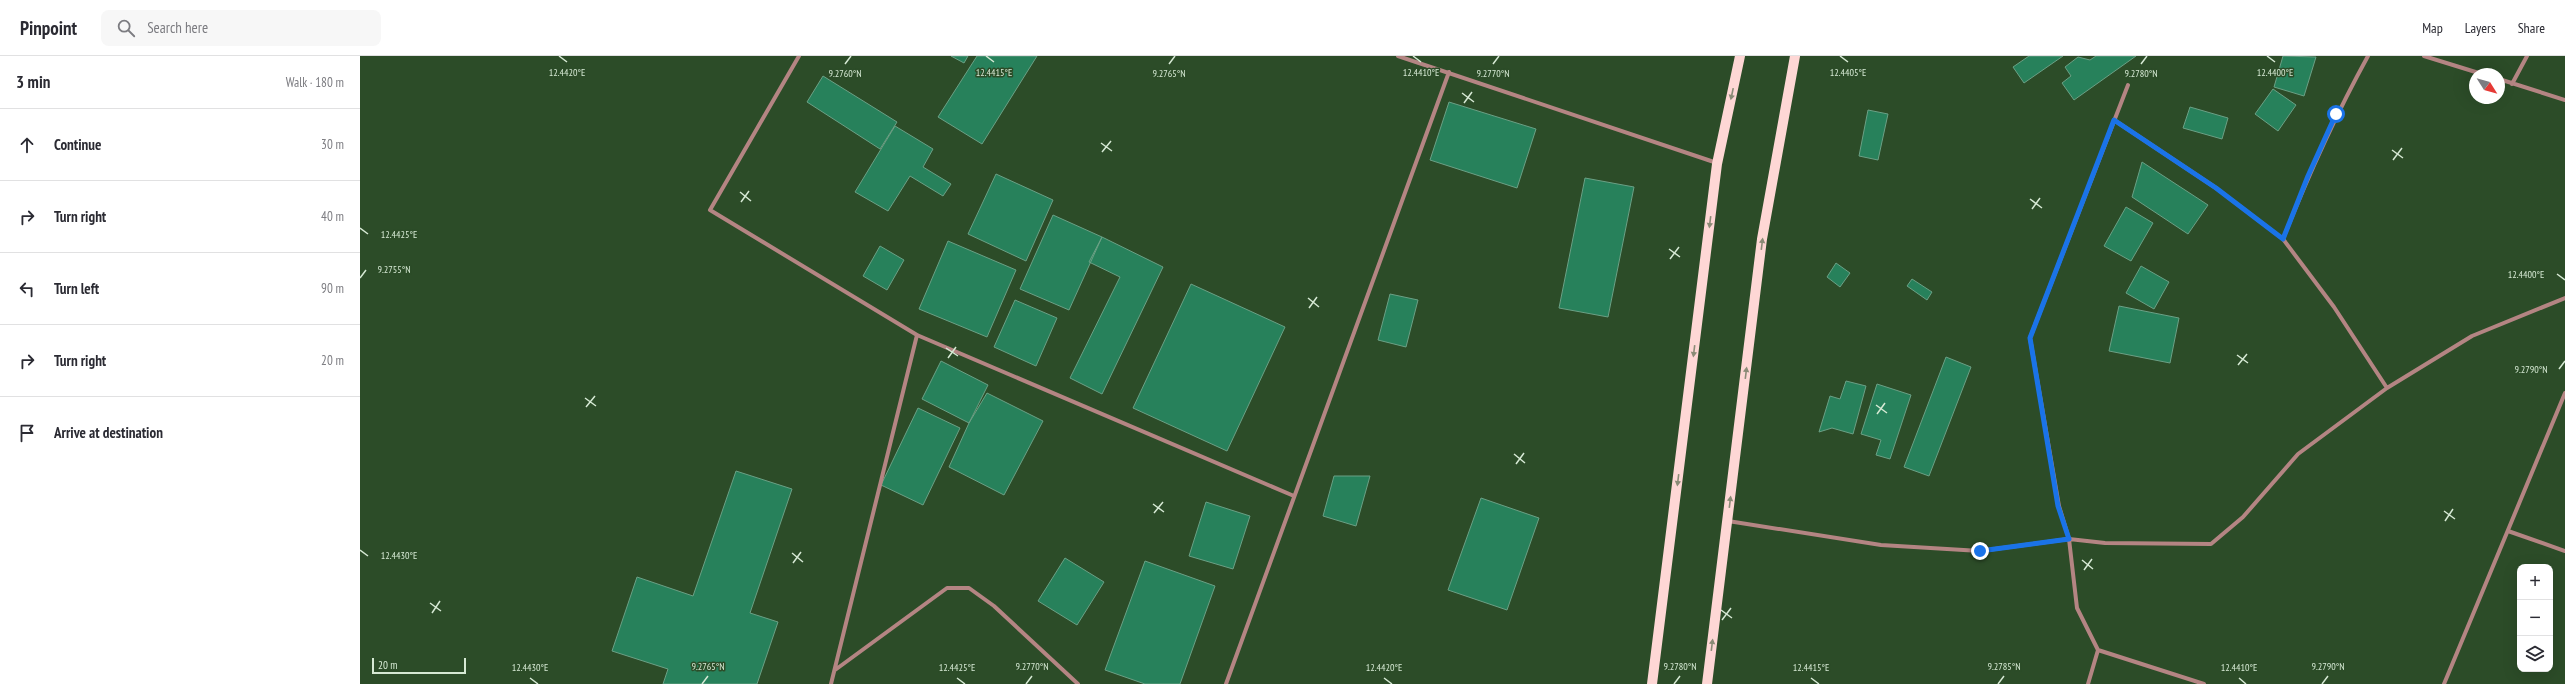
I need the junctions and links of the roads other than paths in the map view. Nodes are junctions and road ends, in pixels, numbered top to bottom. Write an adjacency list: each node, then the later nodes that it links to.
1 (799, 56): 18 (street)
2 (1398, 56): 9 (street)
3 (1740, 56): 15 (main road, one-way to 15)
4 (1795, 56): 22 (main road, one-way to 4)
5 (2368, 56): 16 (street)
6 (2424, 56): 8 (street)
7 (2527, 56): 11 (street)
8 (2469, 70)
9 (1448, 72): 15 (street); 21 (street)
10 (2505, 81): 11 (street)
11 (2512, 84): 13 (street)
12 (2128, 85): 14 (street)
13 (2565, 100)
14 (2114, 120): 16 (street); 24 (street)
15 (1717, 164): 31 (main road, one-way to 31)
16 (2283, 239): 19 (street)
17 (2565, 298): 19 (street)
18 (917, 335): 21 (street); 27 (street)
19 (2387, 388): 24 (street)
20 (2565, 393): 23 (street)
21 (1294, 496): 30 (street)
22 (1728, 521): 24 (street); 32 (main road, one-way to 22)
23 (2508, 531): 25 (street); 35 (street)
24 (2069, 539): 26 (street)
25 (2565, 551)
26 (2098, 650): 33 (street); 34 (street)
27 (835, 670): 28 (street); 29 (street)
28 (831, 684)
29 (1078, 684)
30 (1226, 684)
31 (1652, 684)
32 (1707, 684)
33 (2088, 684)
34 (2204, 684)
35 (2444, 684)

